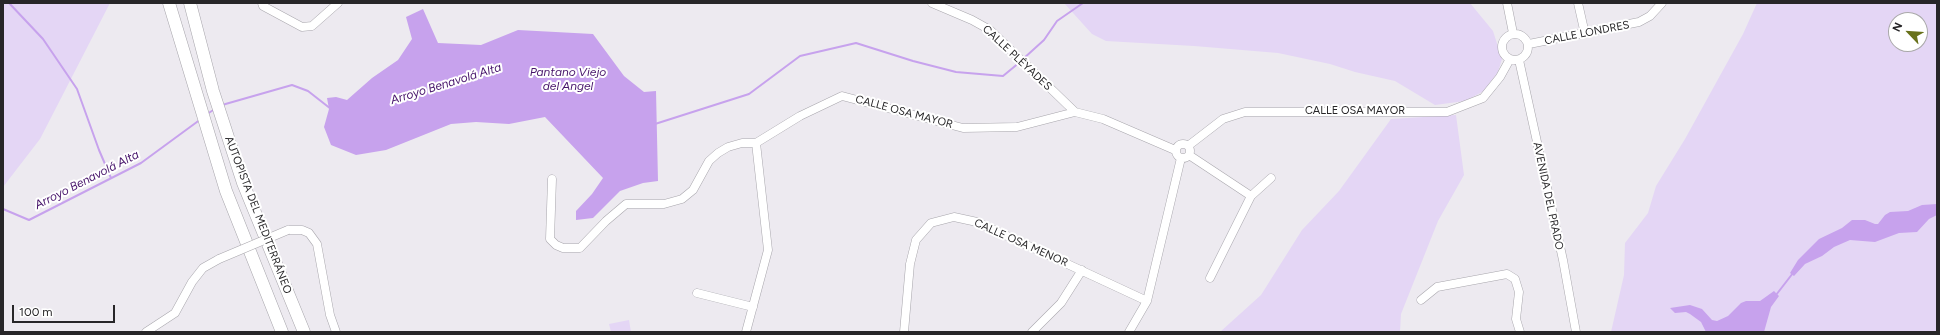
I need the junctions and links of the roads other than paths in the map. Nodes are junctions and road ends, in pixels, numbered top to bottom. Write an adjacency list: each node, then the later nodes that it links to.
1 (169, 3): 29 (highway, AUTOPISTA DEL MEDITERRÁNEO)
2 (190, 3): 30 (highway, AUTOPISTA DEL MEDITERRÁNEO)
3 (262, 3): 4 (street)
4 (338, 3)
5 (932, 3): 14 (street, CALLE PLÉYADES)
6 (1507, 3): 9 (street)
7 (1578, 3): 10 (street)
8 (1662, 3): 10 (street, CALLE LONDRES)
9 (1513, 33): 11 (street); 12 (street)
10 (1585, 34): 11 (street, CALLE LONDRES)
11 (1529, 44): 13 (street)
12 (1510, 59): 13 (street); 16 (street, CALLE OSA MAYOR)
13 (1519, 60): 37 (street, AVENIDA DEL PRADO)
14 (1075, 112): 15 (street, CALLE OSA MAYOR); 17 (street, CALLE OSA MAYOR)
15 (756, 143): 20 (street); 27 (street)
16 (1188, 146): 17 (street); 18 (street)
17 (1176, 150): 18 (street)
18 (1185, 157): 21 (street); 26 (street)
19 (1271, 178): 21 (street)
20 (552, 179)
21 (1251, 196): 23 (street)
22 (1082, 270): 26 (street, CALLE OSA MENOR); 33 (street, CALLE OSA MENOR); 34 (street)
23 (1210, 278)
24 (697, 293): 27 (street)
25 (1421, 300): 36 (street)
26 (1147, 301): 35 (street)
27 (753, 306): 32 (street)
28 (146, 332): 31 (street, bridge)
29 (282, 332)
30 (304, 332)
31 (336, 332)
32 (746, 332)
33 (904, 332)
34 (1032, 332)
35 (1129, 332)
36 (1520, 332)
37 (1576, 332)

